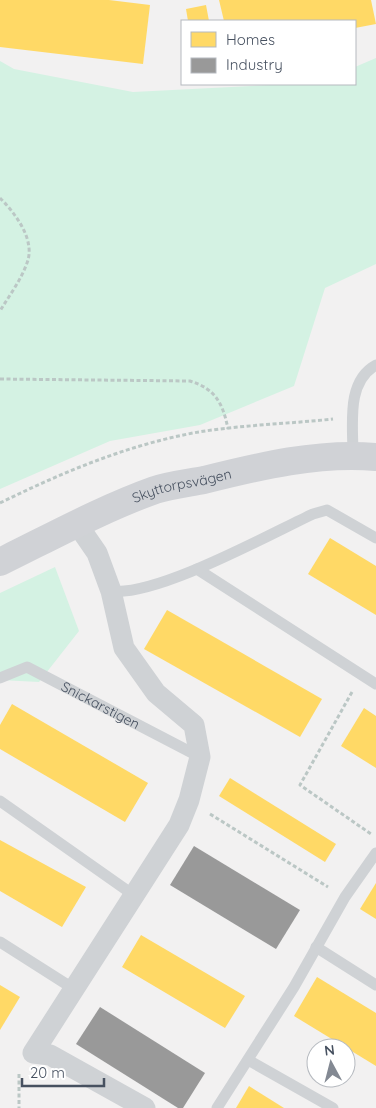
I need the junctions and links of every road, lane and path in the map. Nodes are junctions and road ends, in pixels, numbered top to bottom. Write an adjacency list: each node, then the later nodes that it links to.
1 (0, 198): 2 (path)
2 (0, 311)
3 (376, 365): 5 (lane)
4 (0, 380): 6 (path)
5 (354, 418): 6 (path); 7 (lane)
6 (228, 429): 8 (path)
7 (365, 456): 9 (street, Skyttorpsvägen)
8 (0, 503)
9 (77, 524): 11 (street, Skyttorpsvägen); 13 (street)
10 (376, 538): 12 (lane)
11 (0, 562)
12 (196, 569): 13 (lane); 14 (lane)
13 (111, 591): 17 (street)
14 (362, 675): 16 (lane); 20 (path)
15 (0, 678): 17 (lane, Snickarstigen)
16 (376, 684)
17 (200, 757): 18 (street)
18 (189, 800): 22 (street); 23 (path)
19 (0, 801): 22 (lane)
20 (376, 838)
21 (376, 853): 23 (lane)
22 (135, 896): 27 (street)
23 (346, 898): 25 (lane)
24 (0, 942): 27 (lane)
25 (316, 947): 26 (lane); 29 (lane)
26 (376, 985)
27 (74, 989): 28 (street)
28 (33, 1053): 30 (path); 31 (street)
29 (248, 1060): 32 (lane); 33 (lane)
30 (19, 1108)
31 (145, 1108)
32 (218, 1108)
33 (333, 1108)

